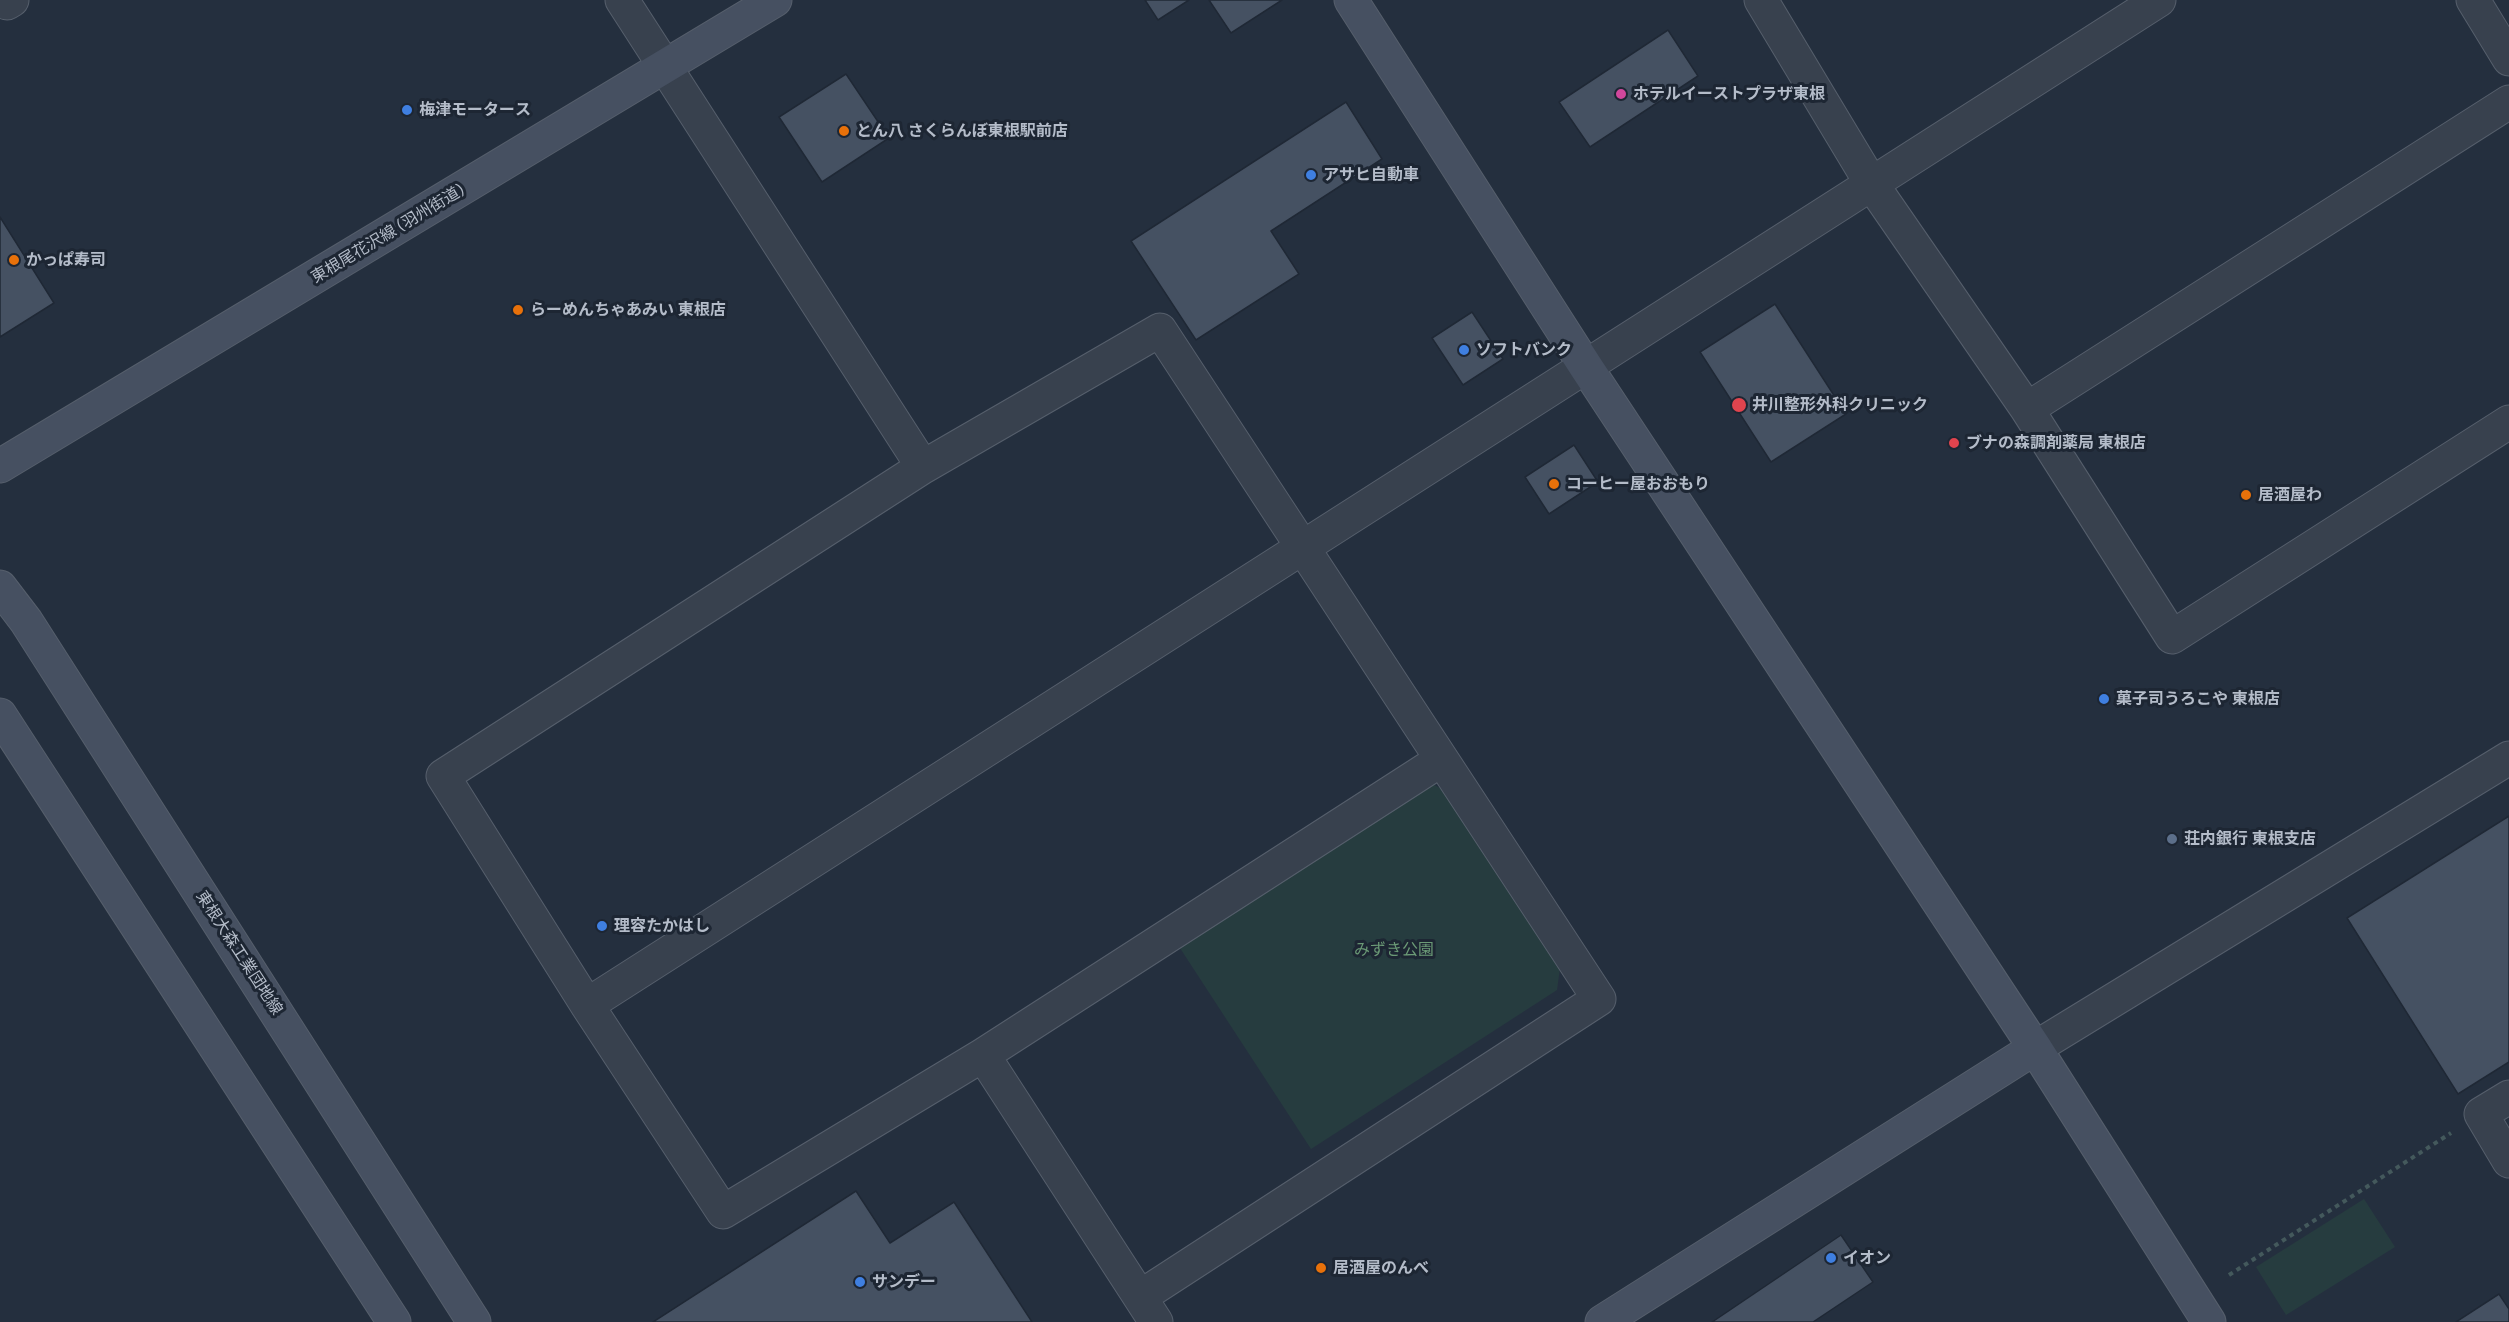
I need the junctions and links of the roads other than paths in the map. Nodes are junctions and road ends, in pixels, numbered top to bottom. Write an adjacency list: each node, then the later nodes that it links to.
1 (5, 0): 2 (street)
2 (12, 0)
3 (622, 0): 10 (street)
4 (775, 0): 10 (main road, 東根尾花沢線 (羽州街道))
5 (1351, 0): 13 (main road)
6 (1761, 0): 12 (street)
7 (2159, 0): 12 (street)
8 (2474, 0): 9 (street)
9 (2509, 59)
10 (665, 68): 16 (main road, 東根尾花沢線 (羽州街道)); 17 (street)
11 (2509, 102): 14 (street)
12 (1871, 183): 13 (street); 14 (street)
13 (1586, 367): 18 (street); 24 (main road)
14 (2027, 409): 15 (street)
15 (2509, 422)
16 (0, 466)
17 (923, 467): 18 (street); 23 (street)
18 (1303, 549): 22 (street); 23 (street)
19 (0, 587): 30 (main road, 東根大森工業団地線)
20 (0, 715): 29 (main road)
21 (2509, 758): 24 (street)
22 (1441, 760): 25 (street); 28 (street)
23 (587, 1005): 25 (street)
24 (2035, 1048): 31 (main road); 32 (main road)
25 (983, 1054): 28 (street)
26 (2509, 1097): 27 (street)
27 (2509, 1161)
28 (1148, 1309)
29 (394, 1322)
30 (474, 1322)
31 (1602, 1322)
32 (2209, 1322)

